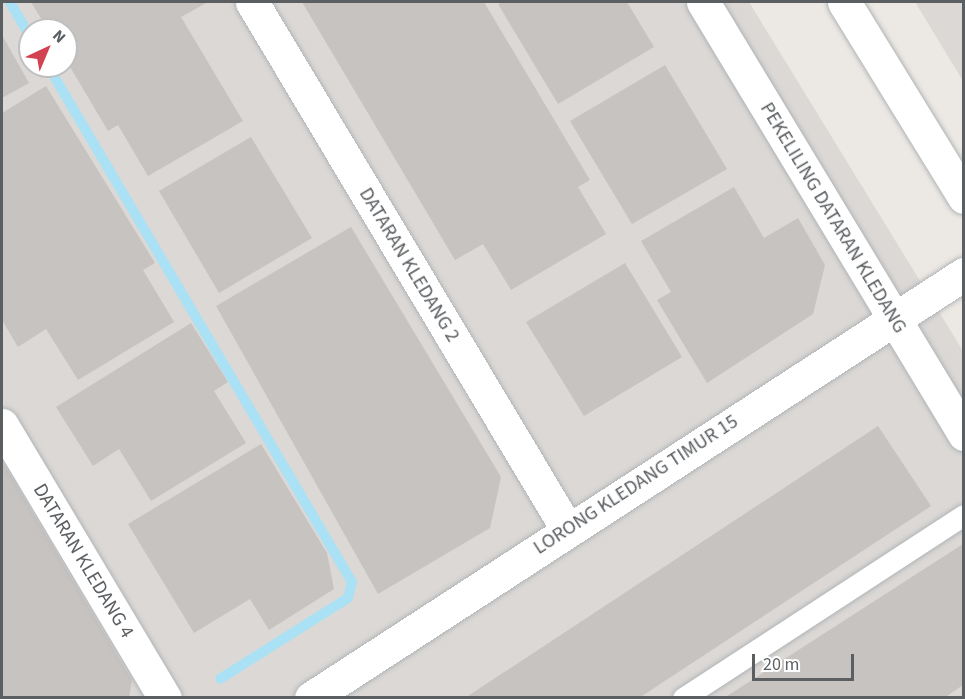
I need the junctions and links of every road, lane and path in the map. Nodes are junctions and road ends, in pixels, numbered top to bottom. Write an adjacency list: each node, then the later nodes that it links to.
1 (252, 2): 10 (street, DATARAN KLEDANG 2)
2 (703, 2): 6 (street, PEKELILING DATARAN KLEDANG)
3 (844, 2): 4 (street)
4 (963, 197)
5 (963, 274): 6 (street, LORONG KLEDANG TIMUR 15)
6 (895, 319): 8 (street, PEKELILING DATARAN KLEDANG); 10 (street, LORONG KLEDANG TIMUR 15)
7 (2, 425): 11 (street, DATARAN KLEDANG 4)
8 (963, 434)
9 (963, 515): 13 (lane)
10 (567, 529): 12 (street, LORONG KLEDANG TIMUR 15)
11 (165, 698)
12 (311, 698)
13 (683, 698)

